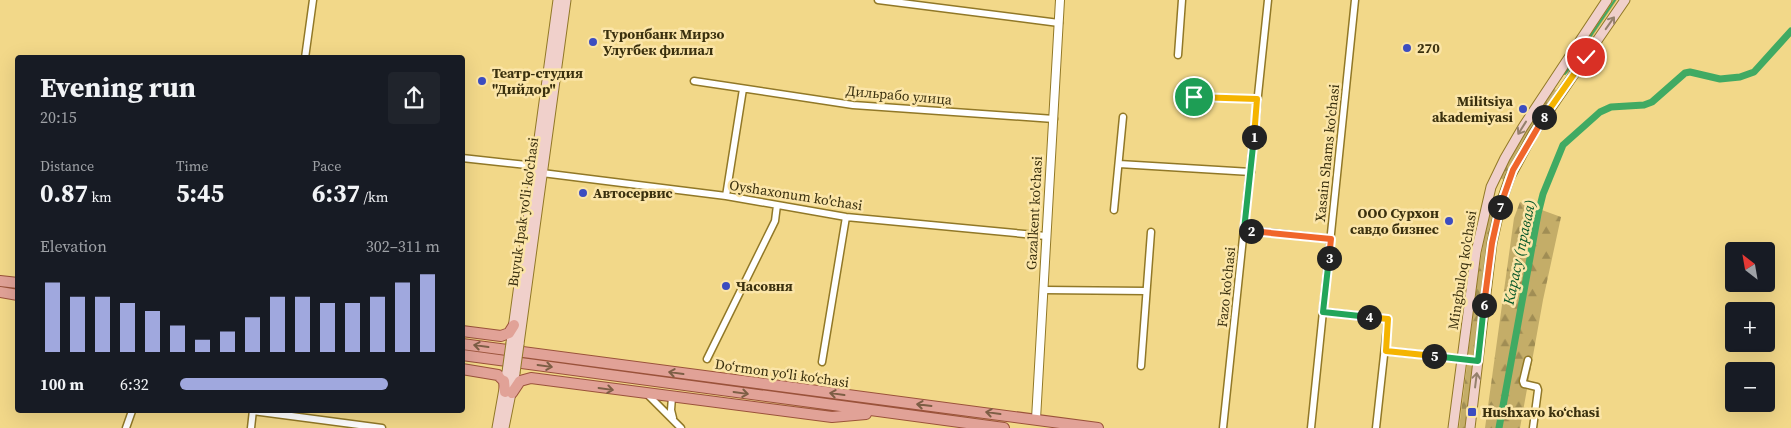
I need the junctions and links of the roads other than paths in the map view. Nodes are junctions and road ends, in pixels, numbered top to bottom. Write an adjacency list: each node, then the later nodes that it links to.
1 (313, 0): 12 (street)
2 (558, 0): 24 (main road, Buyuk Ipak yo'li ko'chasi)
3 (566, 0): 24 (main road, Buyuk Ipak yo'li ko'chasi)
4 (878, 0): 11 (street)
5 (1060, 0): 11 (street, Gazalkent ko'chasi)
6 (1182, 0): 13 (street)
7 (1268, 0): 19 (street, Fazo ko'chasi)
8 (1356, 0): 35 (street, Xasain Shams ko'chasi)
9 (1607, 0): 14 (main road, Mingbuloq ko'chasi)
10 (1625, 0): 16 (main road, Mingbuloq ko'chasi, one-way to 10)
11 (1059, 23): 21 (street, Gazalkent ko'chasi)
12 (306, 55)
13 (1178, 55)
14 (1553, 80): 16 (main road); 26 (main road, Mingbuloq ko'chasi, one-way to 26)
15 (694, 81): 17 (street, Дильрабо улица)
16 (1565, 87): 27 (main road, Mingbuloq ko'chasi)
17 (743, 89): 21 (street, Дильрабо улица); 28 (street)
18 (1194, 97): 19 (street)
19 (1257, 99): 25 (street, Fazo ko'chasi)
20 (1123, 117): 23 (street)
21 (1054, 119): 34 (street, Gazalkent ko'chasi)
22 (465, 158): 24 (street, Oyshaxonum ko'chasi)
23 (1119, 164): 25 (street); 30 (street)
24 (539, 169): 28 (street, Oyshaxonum ko'chasi); 43 (main road, Buyuk Ipak yo'li ko'chasi); 45 (main road, Buyuk Ipak yo'li ko'chasi)
25 (1251, 172): 32 (street, Fazo ko'chasi)
26 (1491, 187): 27 (main road); 50 (main road, Mingbuloq ko'chasi)
27 (1505, 191): 52 (main road, Mingbuloq ko'chasi)
28 (726, 196): 29 (street, Oyshaxonum ko'chasi)
29 (777, 205): 31 (street, Oyshaxonum ko'chasi); 49 (street)
30 (1114, 210)
31 (846, 217): 34 (street, Oyshaxonum ko'chasi); 53 (street)
32 (1244, 230): 35 (street); 73 (street, Fazo ko'chasi)
33 (1151, 232): 39 (street)
34 (1046, 236): 38 (street, Gazalkent ko'chasi)
35 (1331, 239): 42 (street, Xasain Shams ko'chasi)
36 (0, 281): 37 (main road)
37 (15, 284)
38 (1044, 290): 39 (street); 64 (street, Gazalkent ko'chasi)
39 (1146, 291): 54 (street)
40 (0, 292): 41 (main road)
41 (15, 294)
42 (1323, 312): 47 (street); 74 (street, Xasain Shams ko'chasi)
43 (514, 325): 44 (main road); 45 (main road, Buyuk Ipak yo'li ko'chasi)
44 (465, 330)
45 (515, 343): 56 (main road, Buyuk Ipak yo'li ko'chasi, bridge)
46 (465, 344): 64 (main road, Do‘rmon yo‘li ko‘chasi, one-way to 46)
47 (1386, 351): 50 (street); 75 (street)
48 (465, 355): 62 (main road, Do‘rmon yo‘li ko‘chasi, one-way to 62)
49 (707, 358)
50 (1462, 359): 52 (main road); 76 (main road, Mingbuloq ko'chasi)
51 (1528, 360): 78 (street)
52 (1478, 361): 77 (main road, Mingbuloq ko'chasi, one-way to 52)
53 (822, 362)
54 (1142, 366)
55 (465, 370): 56 (main road)
56 (508, 392): 57 (main road, one-way to 57); 68 (main road, Buyuk Ipak yo'li ko'chasi); 69 (main road, Buyuk Ipak yo'li ko'chasi)
57 (648, 394): 58 (main road); 63 (street)
58 (672, 398): 62 (main road); 63 (street)
59 (131, 413): 65 (street)
60 (253, 413): 66 (street)
61 (274, 413): 67 (street)
62 (885, 413): 71 (main road, Do‘rmon yo‘li ko‘chasi)
63 (675, 421): 70 (street)
64 (1036, 424): 72 (main road, Do‘rmon yo‘li ko‘chasi)
65 (126, 428)
66 (251, 428)
67 (382, 428)
68 (497, 428)
69 (504, 428)
70 (681, 428)
71 (1004, 428)
72 (1098, 428)
73 (1223, 428)
74 (1310, 428)
75 (1376, 428)
76 (1453, 428)
77 (1470, 428)
78 (1533, 428)

